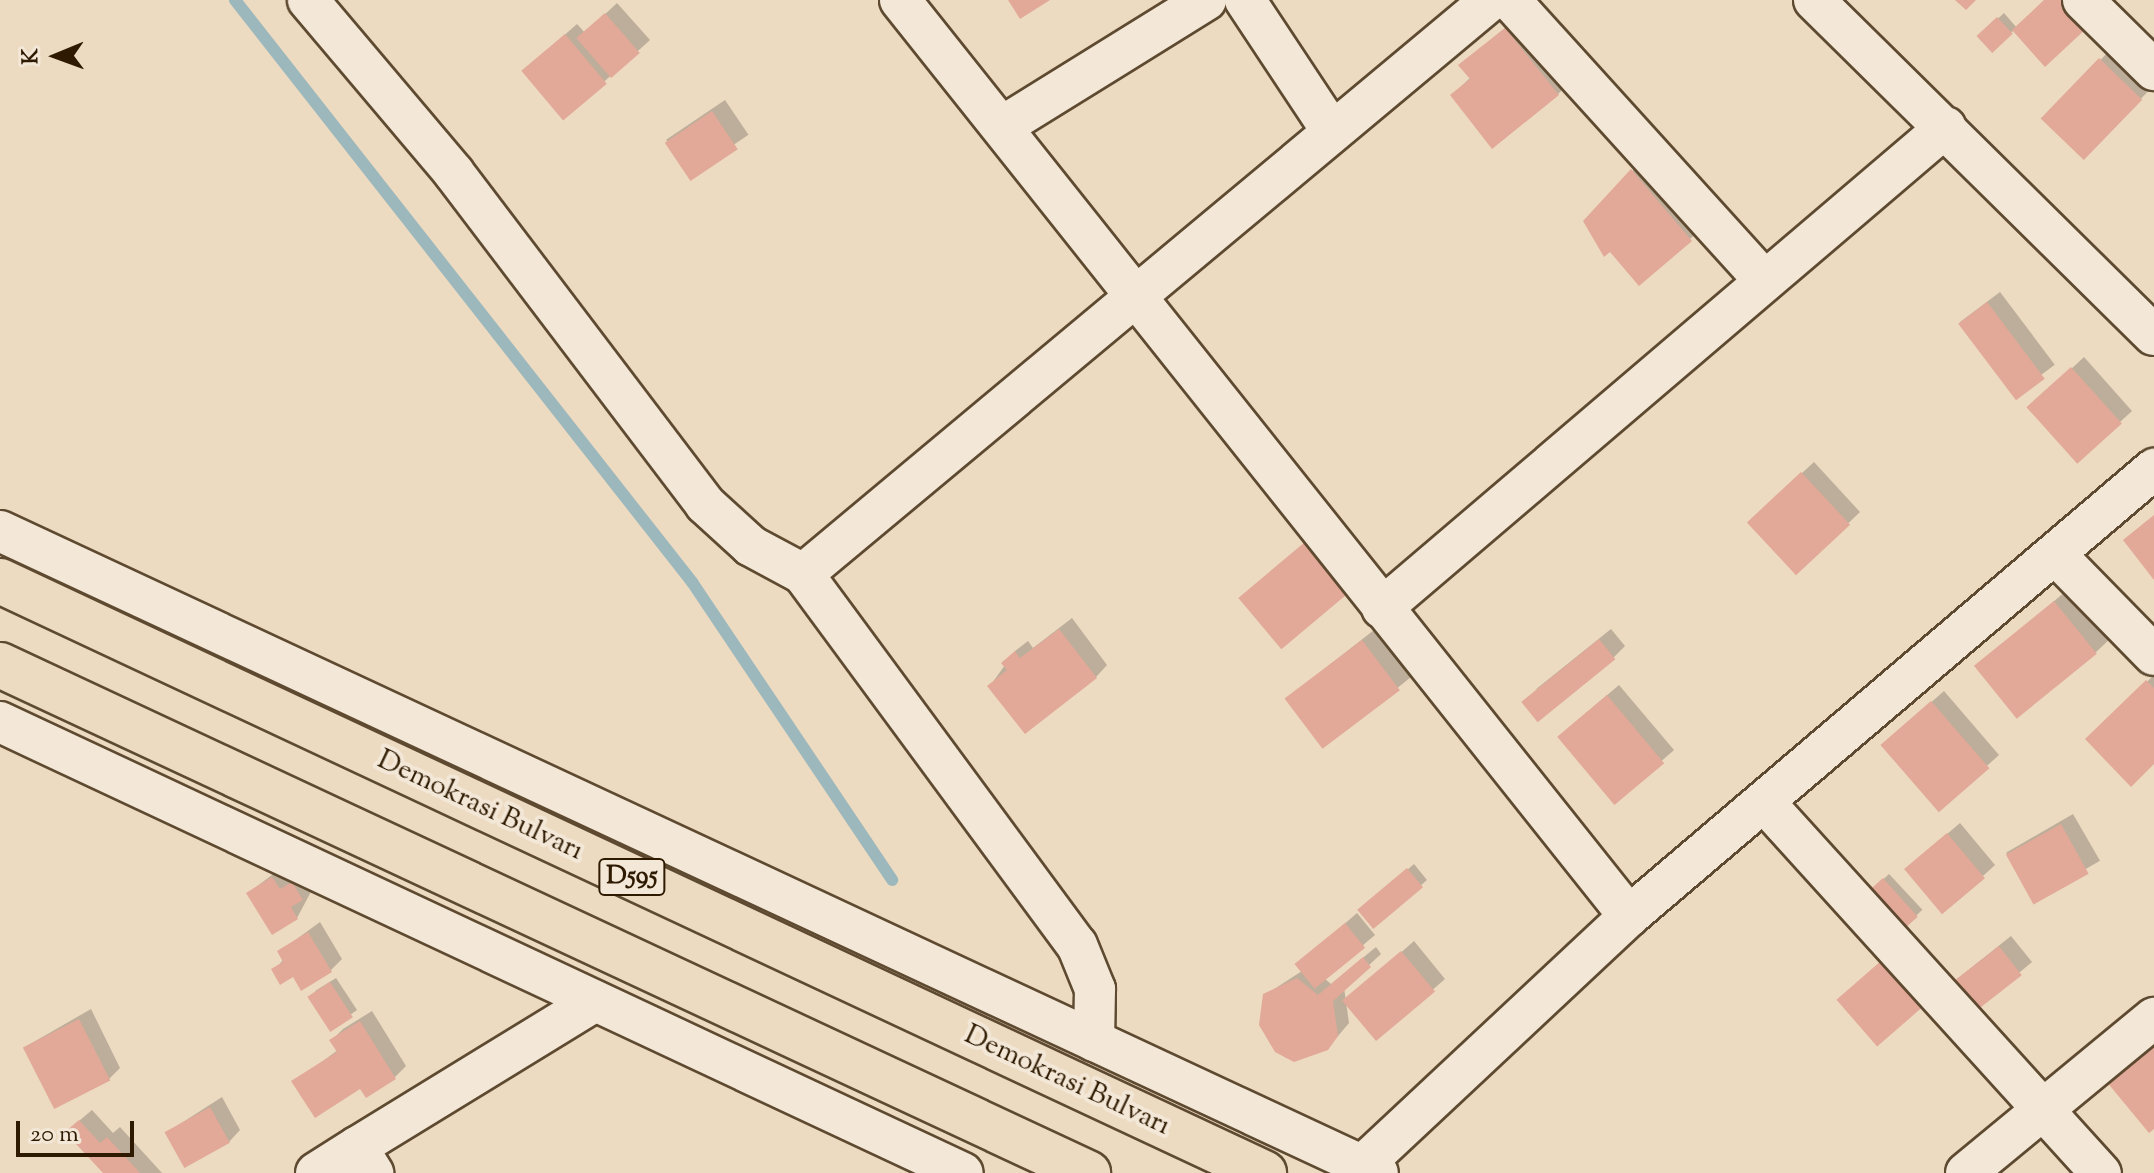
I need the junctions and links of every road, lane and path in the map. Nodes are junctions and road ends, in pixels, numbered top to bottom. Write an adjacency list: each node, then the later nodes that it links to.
1 (308, 0): 19 (street)
2 (900, 0): 10 (street)
3 (1206, 0): 10 (street)
4 (1245, 0): 12 (street)
5 (1491, 0): 12 (street)
6 (1510, 0): 13 (street)
7 (1814, 0): 11 (street)
8 (2083, 0): 9 (street)
9 (2154, 70)
10 (1003, 126): 14 (street)
11 (1946, 127): 13 (street); 15 (street)
12 (1331, 130): 14 (street)
13 (1765, 281): 21 (street)
14 (1133, 296): 19 (street); 21 (street)
15 (2154, 335)
16 (2154, 469): 18 (street)
17 (0, 531): 29 (street)
18 (2055, 554): 22 (street); 25 (street)
19 (803, 574): 29 (street)
20 (0, 581): 36 (highway, Demokrasi Bulvarı / D595)
21 (1382, 608): 26 (street)
22 (2154, 655)
23 (0, 665): 35 (highway, D595)
24 (0, 722): 27 (street)
25 (1765, 803): 26 (street); 30 (street)
26 (1629, 916): 32 (street)
27 (595, 1001): 31 (street); 34 (street)
28 (2154, 1018): 30 (street)
29 (1094, 1041): 32 (street)
30 (2042, 1112): 37 (street); 38 (street)
31 (365, 1160): 33 (street)
32 (1370, 1169)
33 (316, 1173)
34 (963, 1173)
35 (1088, 1173)
36 (1264, 1173)
37 (1966, 1173)
38 (2101, 1173)

